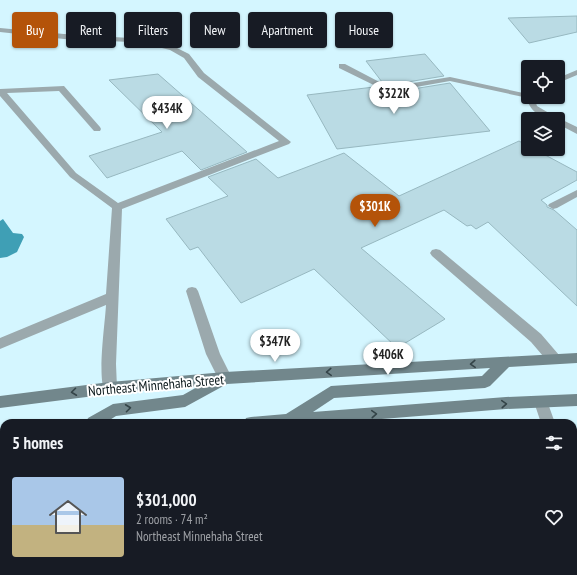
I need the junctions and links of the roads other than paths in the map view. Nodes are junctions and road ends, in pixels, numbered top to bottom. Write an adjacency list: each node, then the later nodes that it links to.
1 (0, 30): 14 (street)
2 (342, 66): 6 (street)
3 (577, 72): 4 (street)
4 (565, 78)
5 (0, 92): 10 (street); 14 (street)
6 (521, 95)
7 (532, 104): 8 (street)
8 (541, 112)
9 (565, 125): 11 (street)
10 (97, 130)
11 (577, 131)
12 (577, 193): 13 (street)
13 (553, 206)
14 (117, 207): 17 (street)
15 (436, 253): 20 (street)
16 (192, 291): 22 (street)
17 (112, 297): 18 (street); 23 (street)
18 (0, 344)
19 (577, 358): 20 (main road, Northeast Minnehaha Street)
20 (554, 359): 21 (main road, Northeast Minnehaha Street)
21 (506, 362): 22 (main road, Northeast Minnehaha Street, one-way to 22); 28 (main road)
22 (225, 378): 23 (main road, Northeast Minnehaha Street); 27 (main road, one-way to 22)
23 (110, 388): 25 (main road, Northeast Minnehaha Street, one-way to 25)
24 (577, 400): 26 (main road)
25 (0, 402)
26 (541, 402): 29 (main road, one-way to 26); 30 (street)
27 (99, 419)
28 (292, 419)
29 (326, 419)
30 (547, 419)

